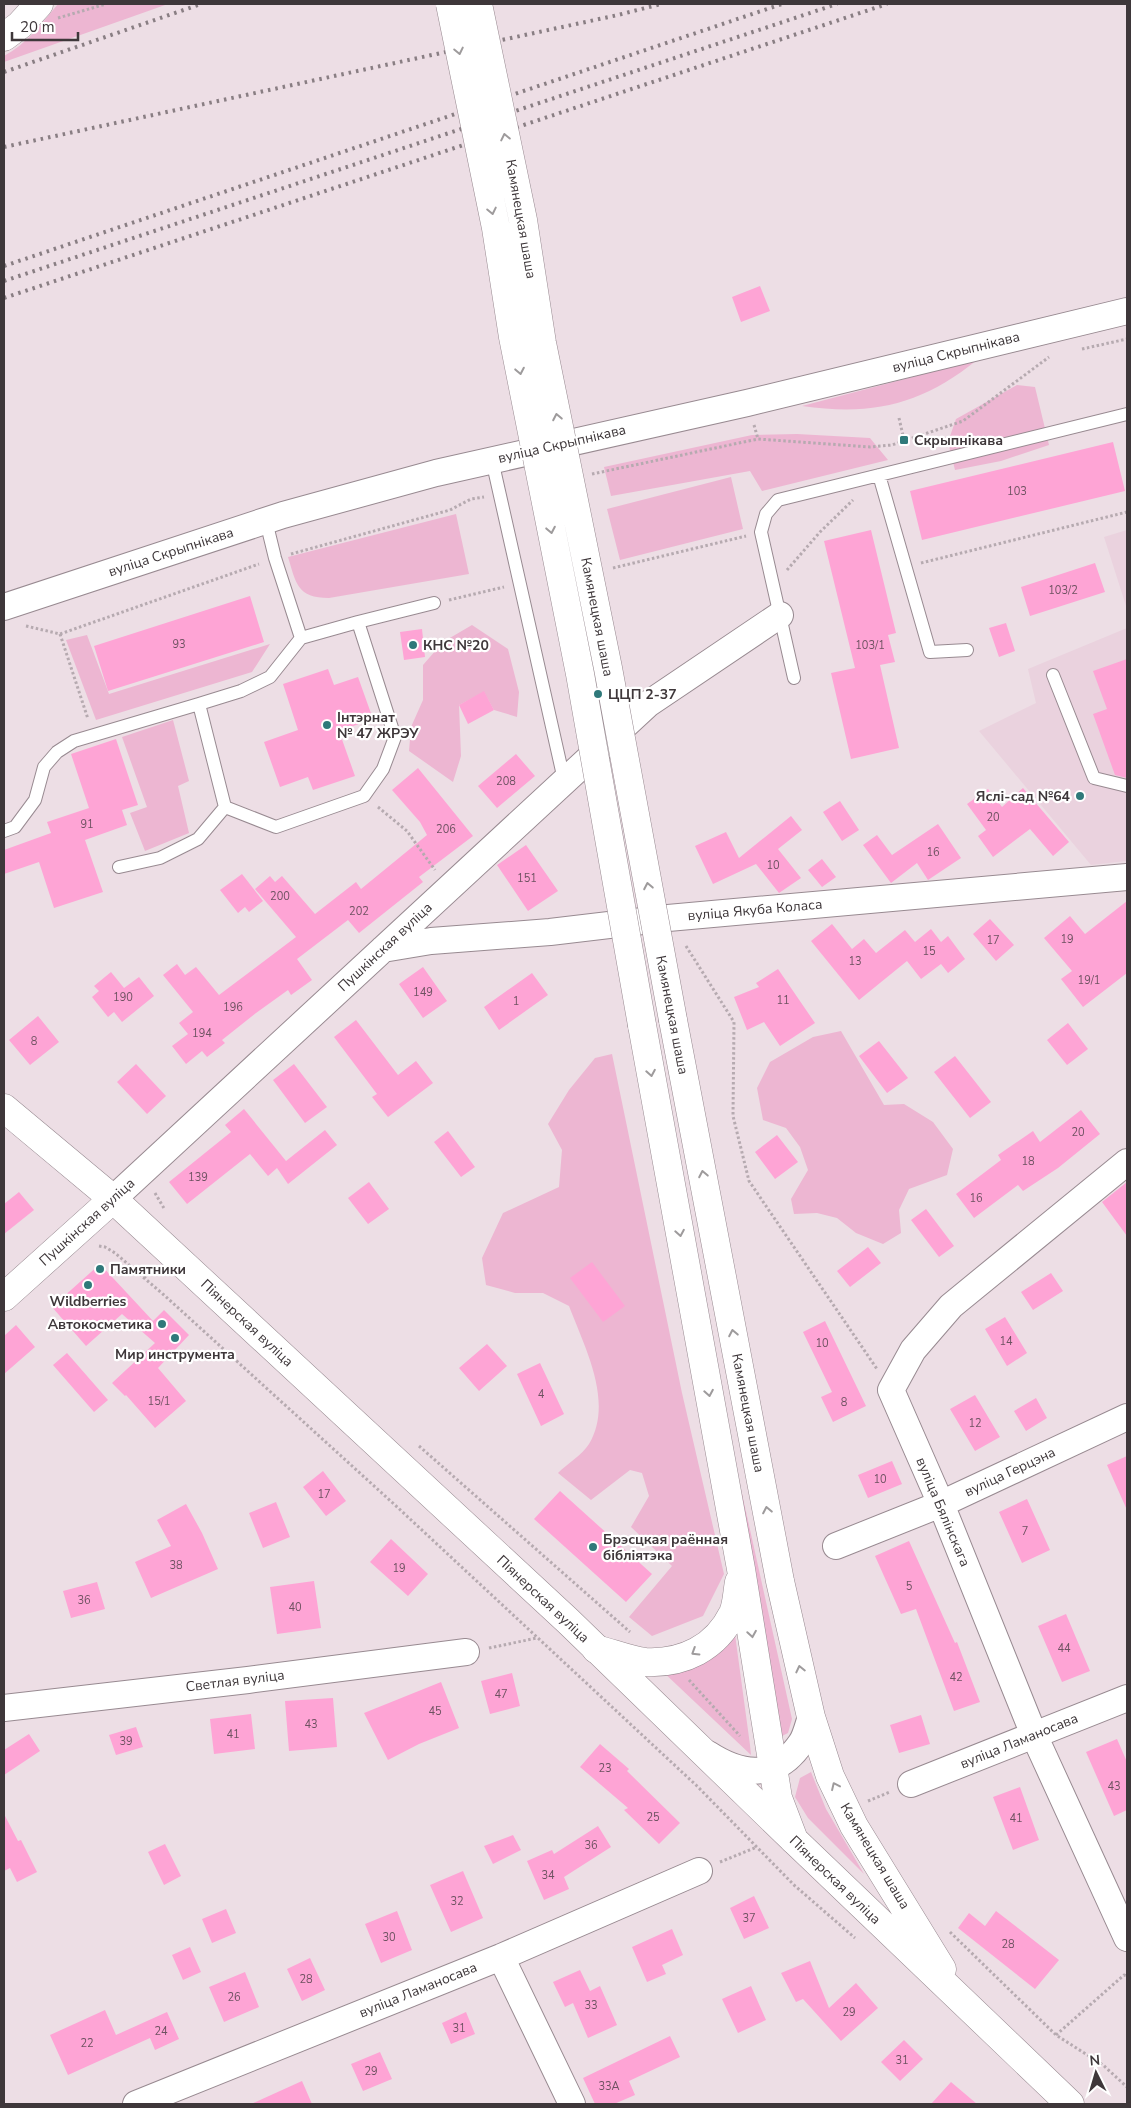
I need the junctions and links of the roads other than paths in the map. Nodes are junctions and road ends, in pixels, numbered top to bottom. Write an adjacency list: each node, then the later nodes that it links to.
1 (450, 4): 33 (main road, Камянецкая шаша, one-way to 33, bridge)
2 (478, 4): 38 (main road, Камянецкая шаша, one-way to 2, bridge)
3 (46, 12): 4 (main road)
4 (4, 37)
5 (1127, 311): 7 (street, вуліца Скрыпнікава)
6 (1127, 414): 8 (lane)
7 (492, 460): 9 (street, вуліца Скрыпнікава); 19 (lane)
8 (879, 476): 12 (lane); 15 (lane)
9 (266, 521): 11 (street, вуліца Скрыпнікава); 14 (lane)
10 (434, 603): 13 (lane)
11 (4, 607)
12 (780, 615): 17 (lane); 19 (street, Пушкінская вуліца)
13 (358, 622): 14 (lane); 21 (lane)
14 (301, 638): 18 (lane)
15 (967, 650)
16 (1053, 675): 20 (lane)
17 (794, 678)
18 (200, 704): 21 (lane); 22 (lane)
19 (564, 780): 25 (street, Пушкінская вуліца)
20 (1127, 786)
21 (225, 807): 23 (lane)
22 (4, 831)
23 (119, 867)
24 (1127, 877): 25 (street, вуліца Якуба Коласа)
25 (383, 949): 28 (street, Пушкінская вуліца)
26 (4, 1108): 28 (main road, Піянерская вуліца)
27 (1127, 1162): 31 (street, вуліца Бялінскага)
28 (113, 1198): 29 (main road, Пушкінская вуліца); 34 (main road, Піянерская вуліца)
29 (4, 1297)
30 (1127, 1417): 31 (street, вуліца Герцэна)
31 (941, 1504): 32 (street, вуліца Герцэна); 39 (street, вуліца Бялінскага)
32 (836, 1546)
33 (741, 1568): 34 (main road, one-way to 34); 41 (main road, Камянецкая шаша, one-way to 41)
34 (596, 1649): 40 (main road, Піянерская вуліца)
35 (466, 1652): 37 (street, Светлая вуліца)
36 (1127, 1698): 39 (street, вуліца Ламаносава)
37 (4, 1708)
38 (811, 1717): 41 (street); 47 (main road, Камянецкая шаша, one-way to 38)
39 (1034, 1735): 42 (street, вуліца Ламаносава); 45 (street, вуліца Бялінскага)
40 (704, 1751): 41 (street); 43 (main road, Піянерская вуліца)
41 (773, 1766): 43 (main road, Камянецкая шаша)
42 (911, 1784)
43 (794, 1840): 47 (main road, Піянерская вуліца)
44 (699, 1871): 46 (street, вуліца Ламаносава)
45 (1127, 1938)
46 (501, 1957): 48 (street, вуліца Ламаносава); 49 (street)
47 (956, 1994): 50 (main road, Піянерская вуліца)
48 (136, 2104)
49 (572, 2104)
50 (1069, 2104)

